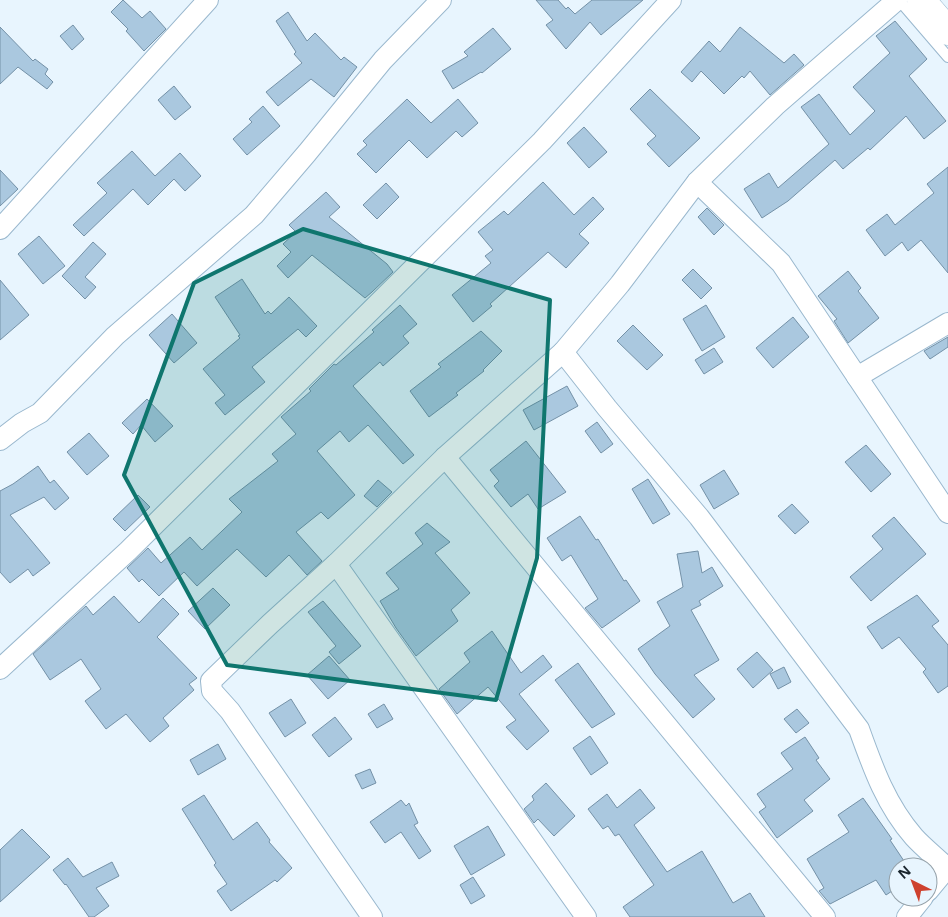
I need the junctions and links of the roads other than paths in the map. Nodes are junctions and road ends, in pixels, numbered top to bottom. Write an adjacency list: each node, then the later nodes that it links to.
1 (208, 0): 9 (street)
2 (441, 0): 13 (street)
3 (671, 0): 17 (street)
4 (898, 0): 7 (lane); 8 (street)
5 (921, 0): 6 (main road)
6 (948, 31)
7 (948, 57)
8 (697, 182): 11 (street); 12 (street)
9 (0, 229)
10 (948, 323): 12 (street)
11 (563, 352): 14 (street); 18 (street)
12 (857, 377): 15 (street)
13 (0, 440)
14 (445, 457): 16 (street); 23 (street)
15 (948, 513)
16 (336, 564): 21 (street); 22 (street)
17 (0, 670)
18 (947, 868): 19 (street)
19 (938, 879)
20 (915, 907): 24 (street)
21 (372, 917)
22 (586, 917)
23 (825, 917)
24 (907, 917)

